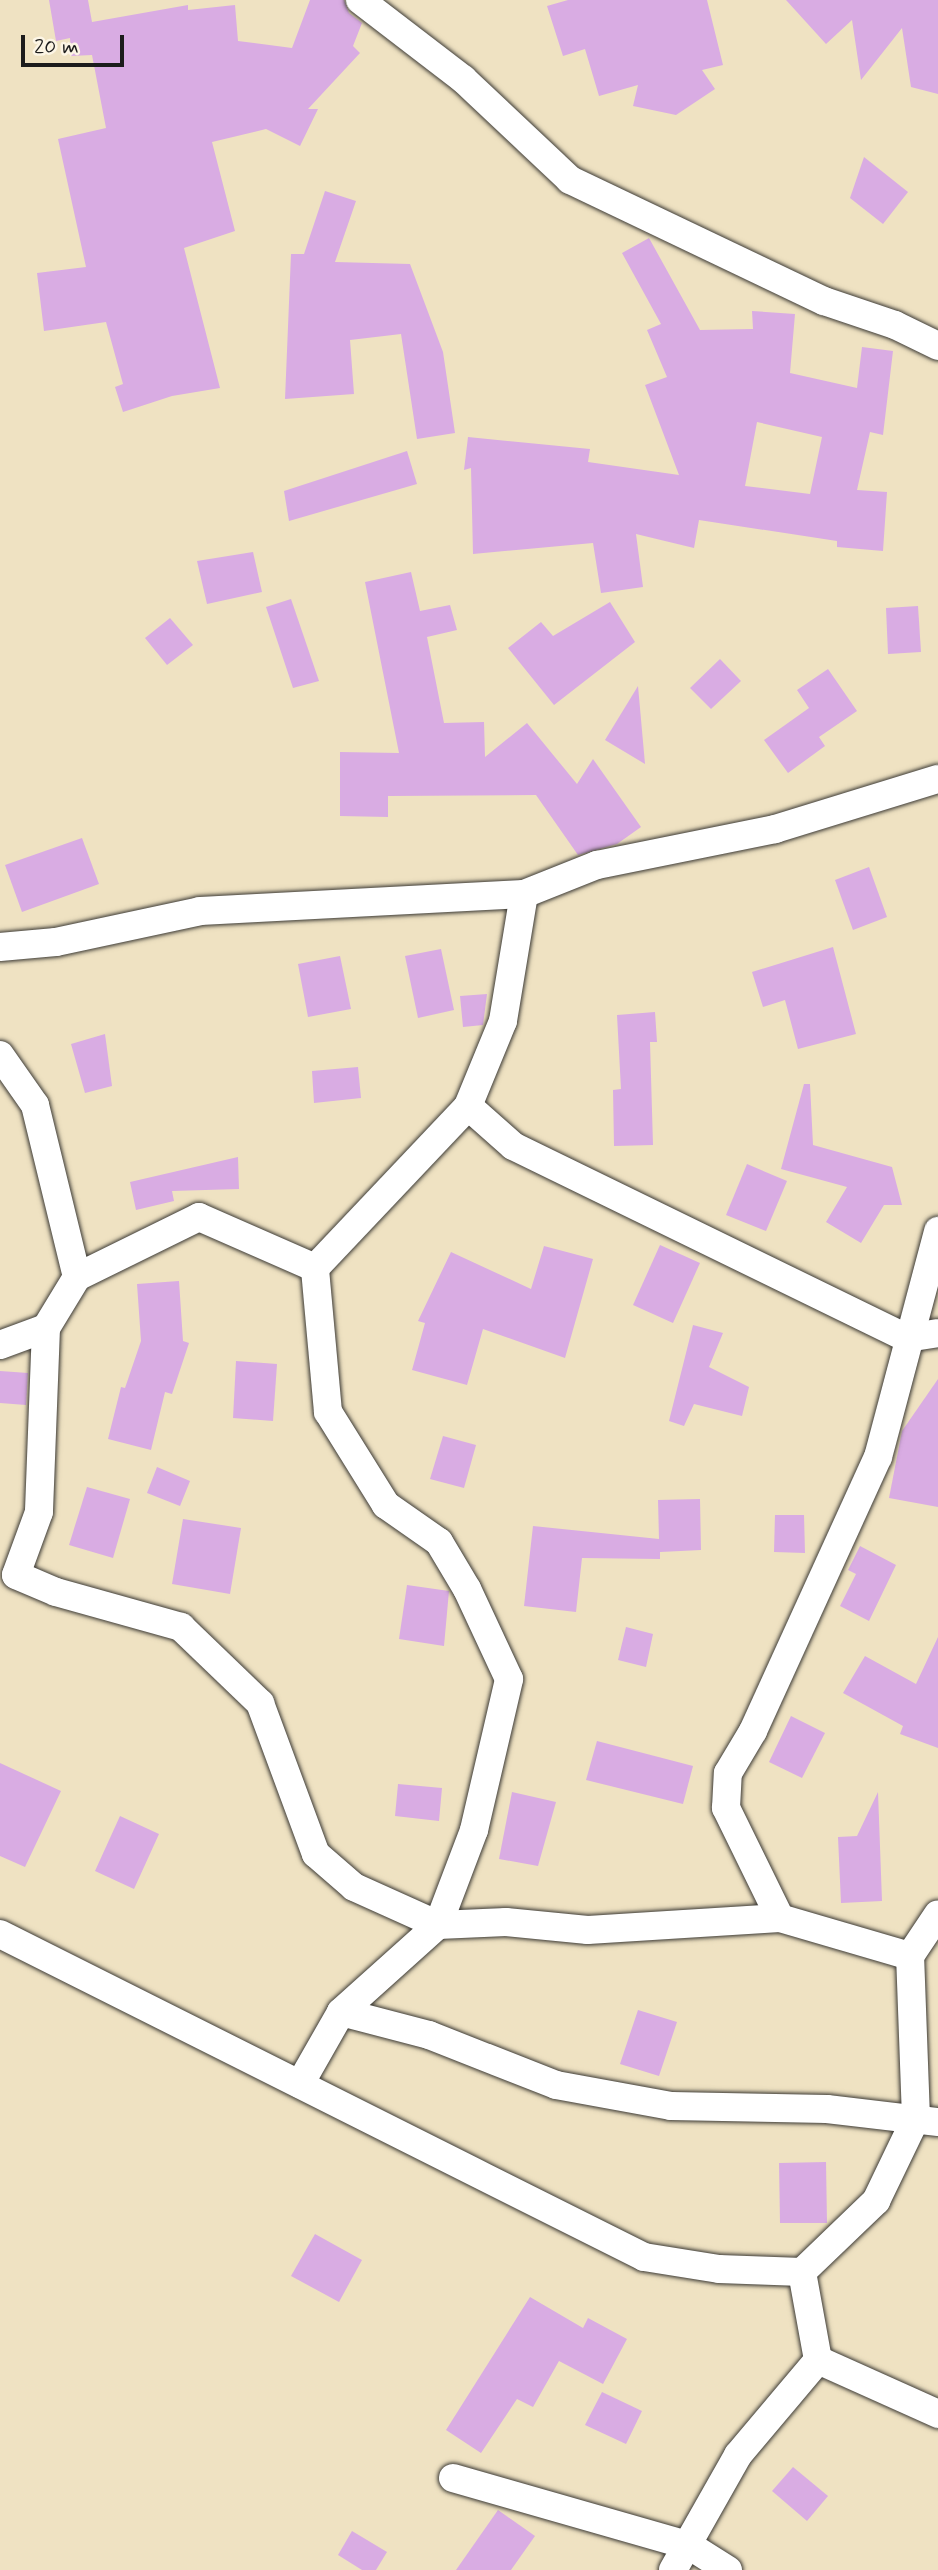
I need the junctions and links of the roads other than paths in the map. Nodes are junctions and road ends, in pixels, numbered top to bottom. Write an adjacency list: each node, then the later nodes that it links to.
1 (360, 0): 2 (street)
2 (938, 346)
3 (938, 779): 4 (street)
4 (524, 894): 5 (street); 7 (street)
5 (0, 947)
6 (0, 1055): 10 (street)
7 (468, 1106): 9 (street); 13 (street)
8 (938, 1231): 13 (street)
9 (314, 1268): 10 (street); 17 (street)
10 (77, 1277): 11 (street)
11 (46, 1328): 14 (street); 17 (street)
12 (938, 1334): 13 (street)
13 (907, 1338): 16 (street)
14 (0, 1345)
15 (938, 1914): 19 (street)
16 (780, 1918): 17 (street); 19 (street)
17 (438, 1925): 20 (street)
18 (0, 1934): 21 (street)
19 (911, 1956): 22 (street)
20 (341, 2011): 21 (street); 22 (street)
21 (300, 2084): 23 (street)
22 (927, 2120): 23 (street)
23 (802, 2272): 24 (street)
24 (818, 2360): 25 (street); 27 (street)
25 (938, 2414)
26 (453, 2478): 27 (street)
27 (690, 2546): 28 (street); 29 (street)
28 (673, 2570)
29 (728, 2570)

